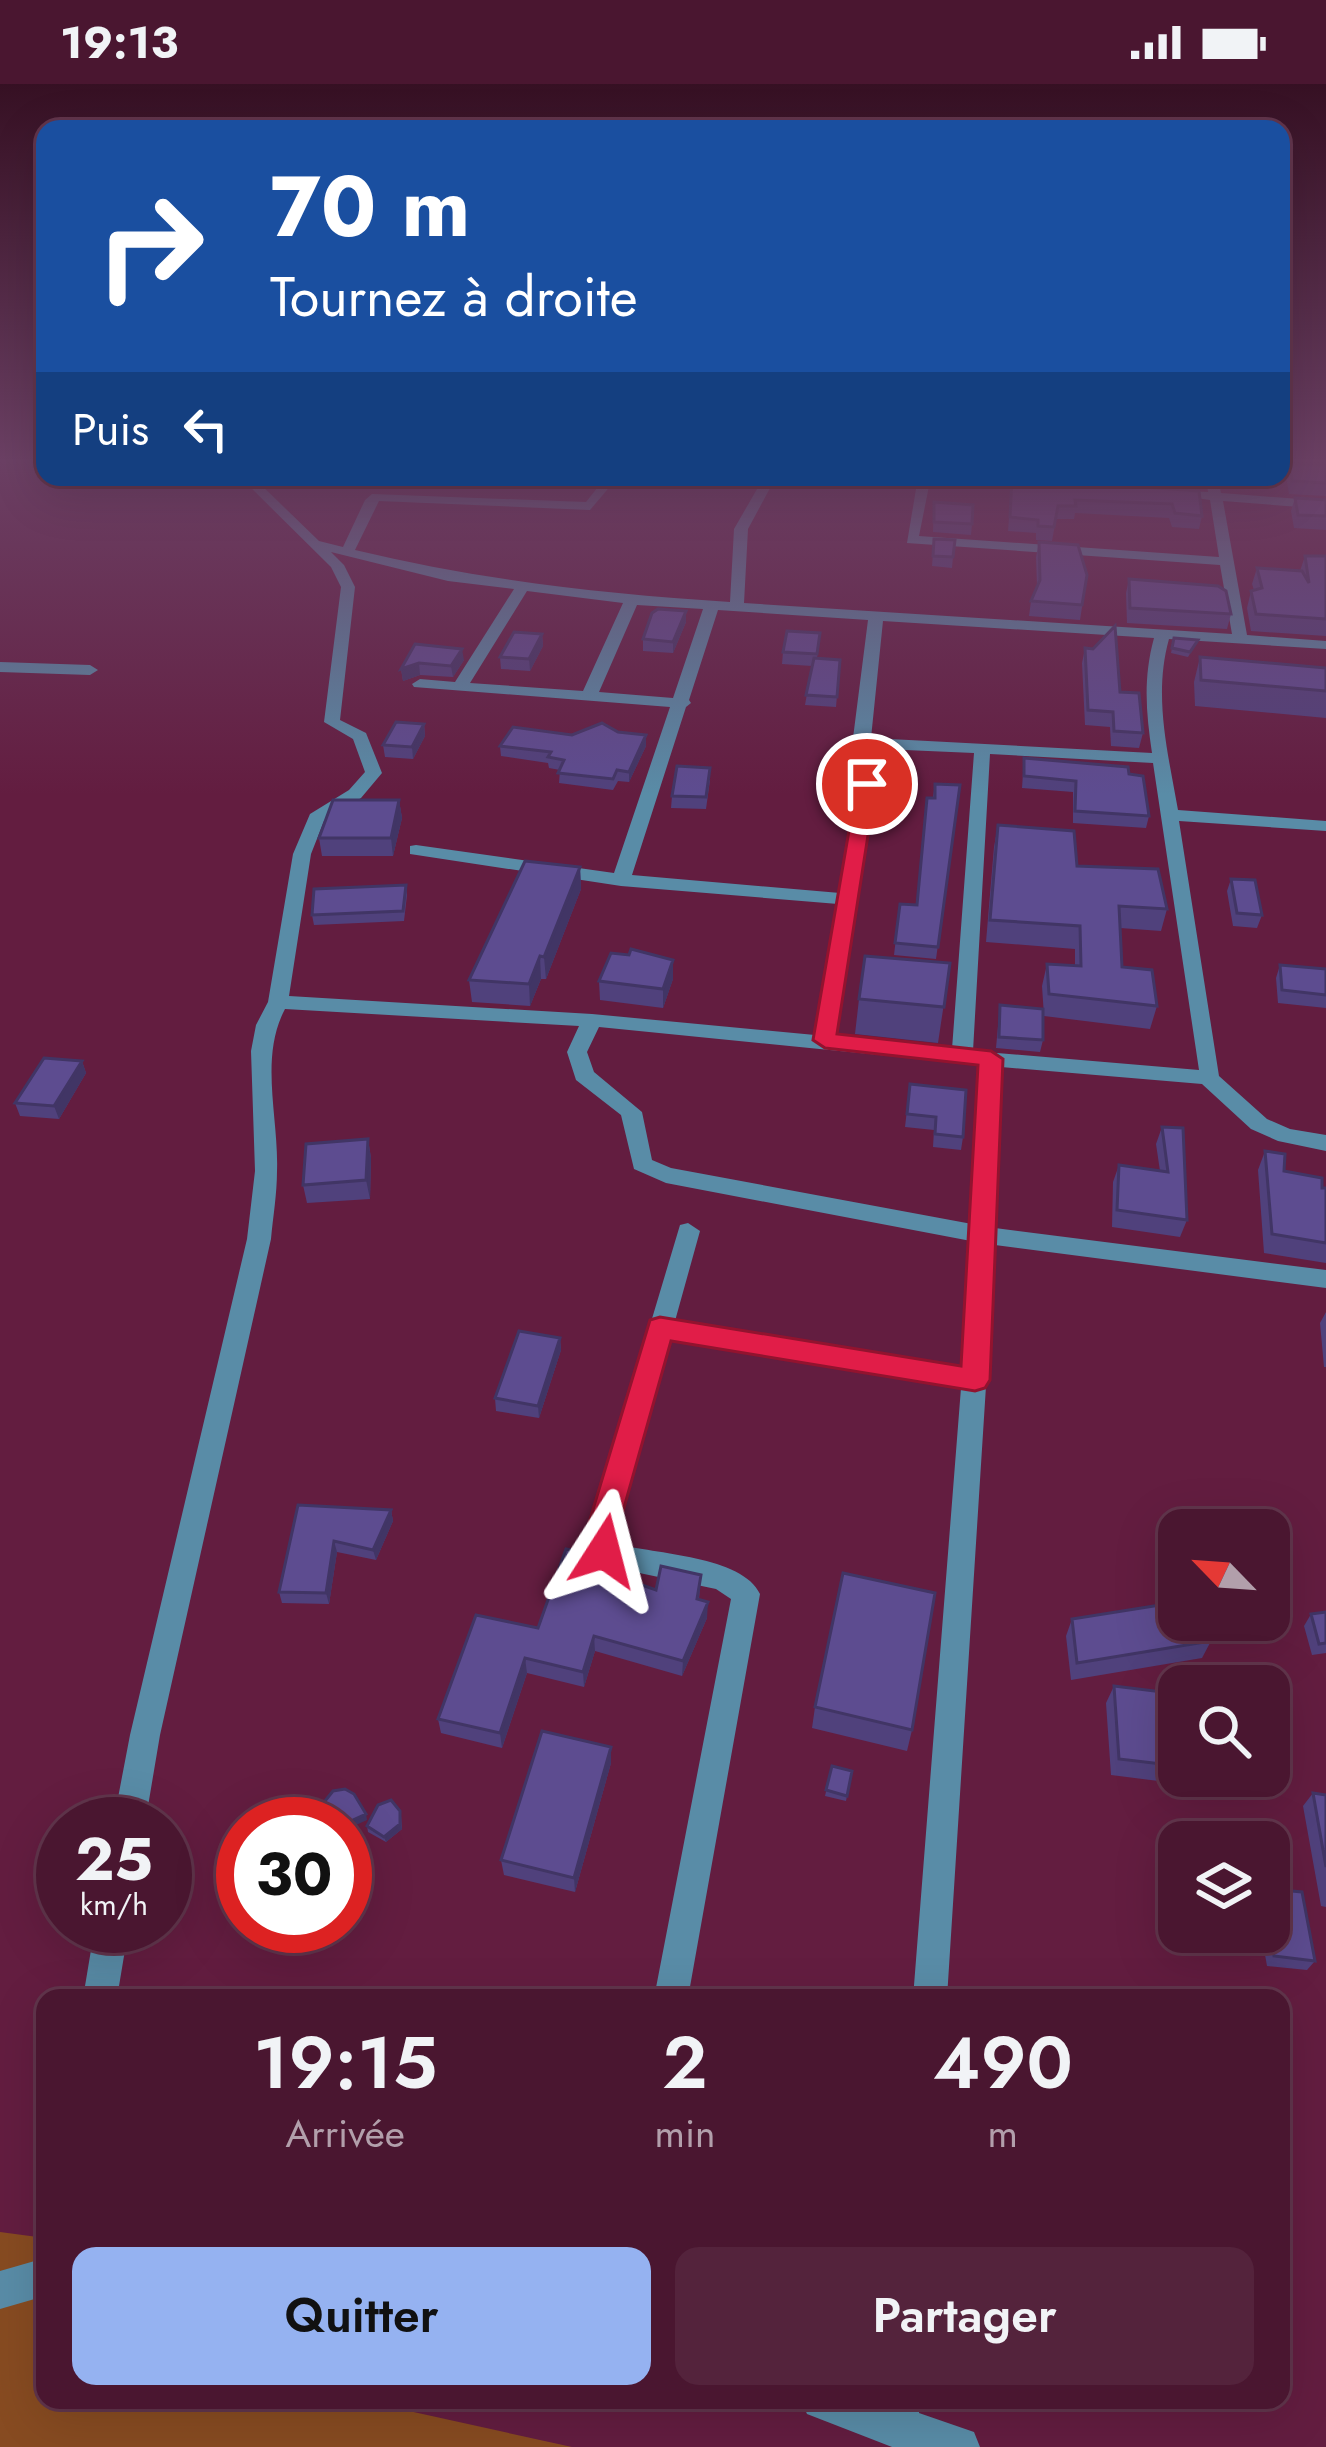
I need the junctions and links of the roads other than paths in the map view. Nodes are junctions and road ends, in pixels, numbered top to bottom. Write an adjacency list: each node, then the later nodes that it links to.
1 (342, 574): 27 (street)
2 (437, 574): 5 (street)
3 (739, 574): 8 (street)
4 (1226, 574): 11 (street)
5 (522, 588): 6 (street); 16 (street)
6 (632, 600): 7 (street); 17 (street)
7 (712, 605): 8 (street); 18 (street)
8 (737, 608): 9 (street)
9 (876, 617): 10 (street); 19 (street)
10 (1162, 636): 11 (street); 21 (street)
11 (1240, 638): 12 (street)
12 (1326, 645)
13 (0, 667): 14 (street)
14 (90, 670)
15 (420, 684): 16 (street)
16 (460, 686): 17 (street)
17 (589, 696): 18 (street)
18 (683, 703): 25 (street)
19 (874, 746): 20 (street); 26 (street)
20 (982, 752): 21 (street); 30 (street)
21 (1161, 758): 22 (street)
22 (1170, 815): 23 (street); 32 (street)
23 (1326, 826)
24 (416, 850): 25 (street)
25 (621, 880): 26 (street)
26 (847, 899): 29 (street)
27 (278, 1002): 28 (street); 39 (street)
28 (592, 1020): 29 (street); 35 (street)
29 (825, 1040): 30 (street)
30 (962, 1055): 31 (street)
31 (991, 1059): 32 (street); 35 (street)
32 (1208, 1077): 33 (street)
33 (1326, 1143)
34 (688, 1232): 37 (street)
35 (984, 1235): 36 (street); 38 (street)
36 (1326, 1279)
37 (660, 1328): 38 (street); 42 (street)
38 (975, 1380): 43 (street)
39 (135, 1797)
40 (108, 1953): 41 (street)
41 (102, 1989)
42 (673, 1989)
43 (931, 1989)
44 (36, 2280): 45 (street)
45 (0, 2290)
46 (899, 2414): 47 (street)
47 (959, 2447)

